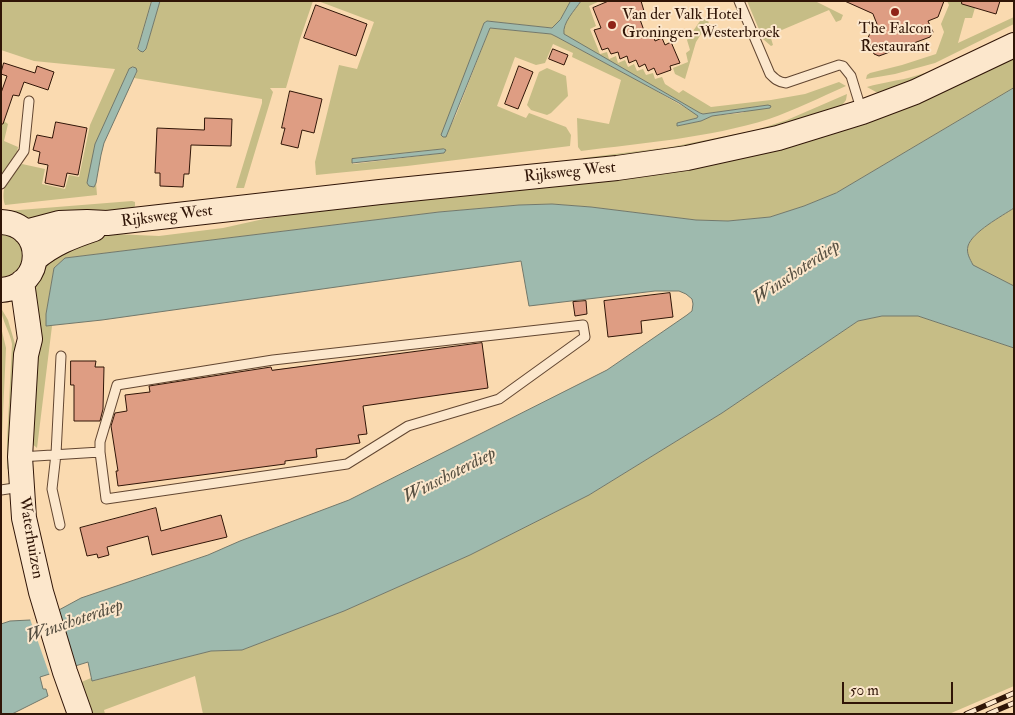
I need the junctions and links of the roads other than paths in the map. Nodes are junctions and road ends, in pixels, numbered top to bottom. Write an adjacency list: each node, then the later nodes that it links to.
1 (739, 1): 4 (lane)
2 (1014, 45): 4 (main road, Rijksweg West)
3 (29, 101): 5 (lane)
4 (862, 112): 7 (main road, Rijksweg West)
5 (1, 184)
6 (1, 222): 8 (main road)
7 (107, 224): 8 (main road, Rijksweg West); 9 (main road, Rijksweg West)
8 (25, 232): 9 (main road)
9 (35, 259): 10 (main road)
10 (12, 286): 12 (main road, Waterhuizen)
11 (1, 297): 12 (main road, Waterhuizen)
12 (26, 355): 16 (main road, Waterhuizen)
13 (61, 356): 15 (lane)
14 (100, 452): 14 (lane); 15 (lane)
15 (56, 454): 16 (lane); 18 (lane)
16 (20, 457): 17 (main road, Waterhuizen)
17 (11, 488): 19 (main road, Waterhuizen)
18 (60, 525)
19 (80, 714)

